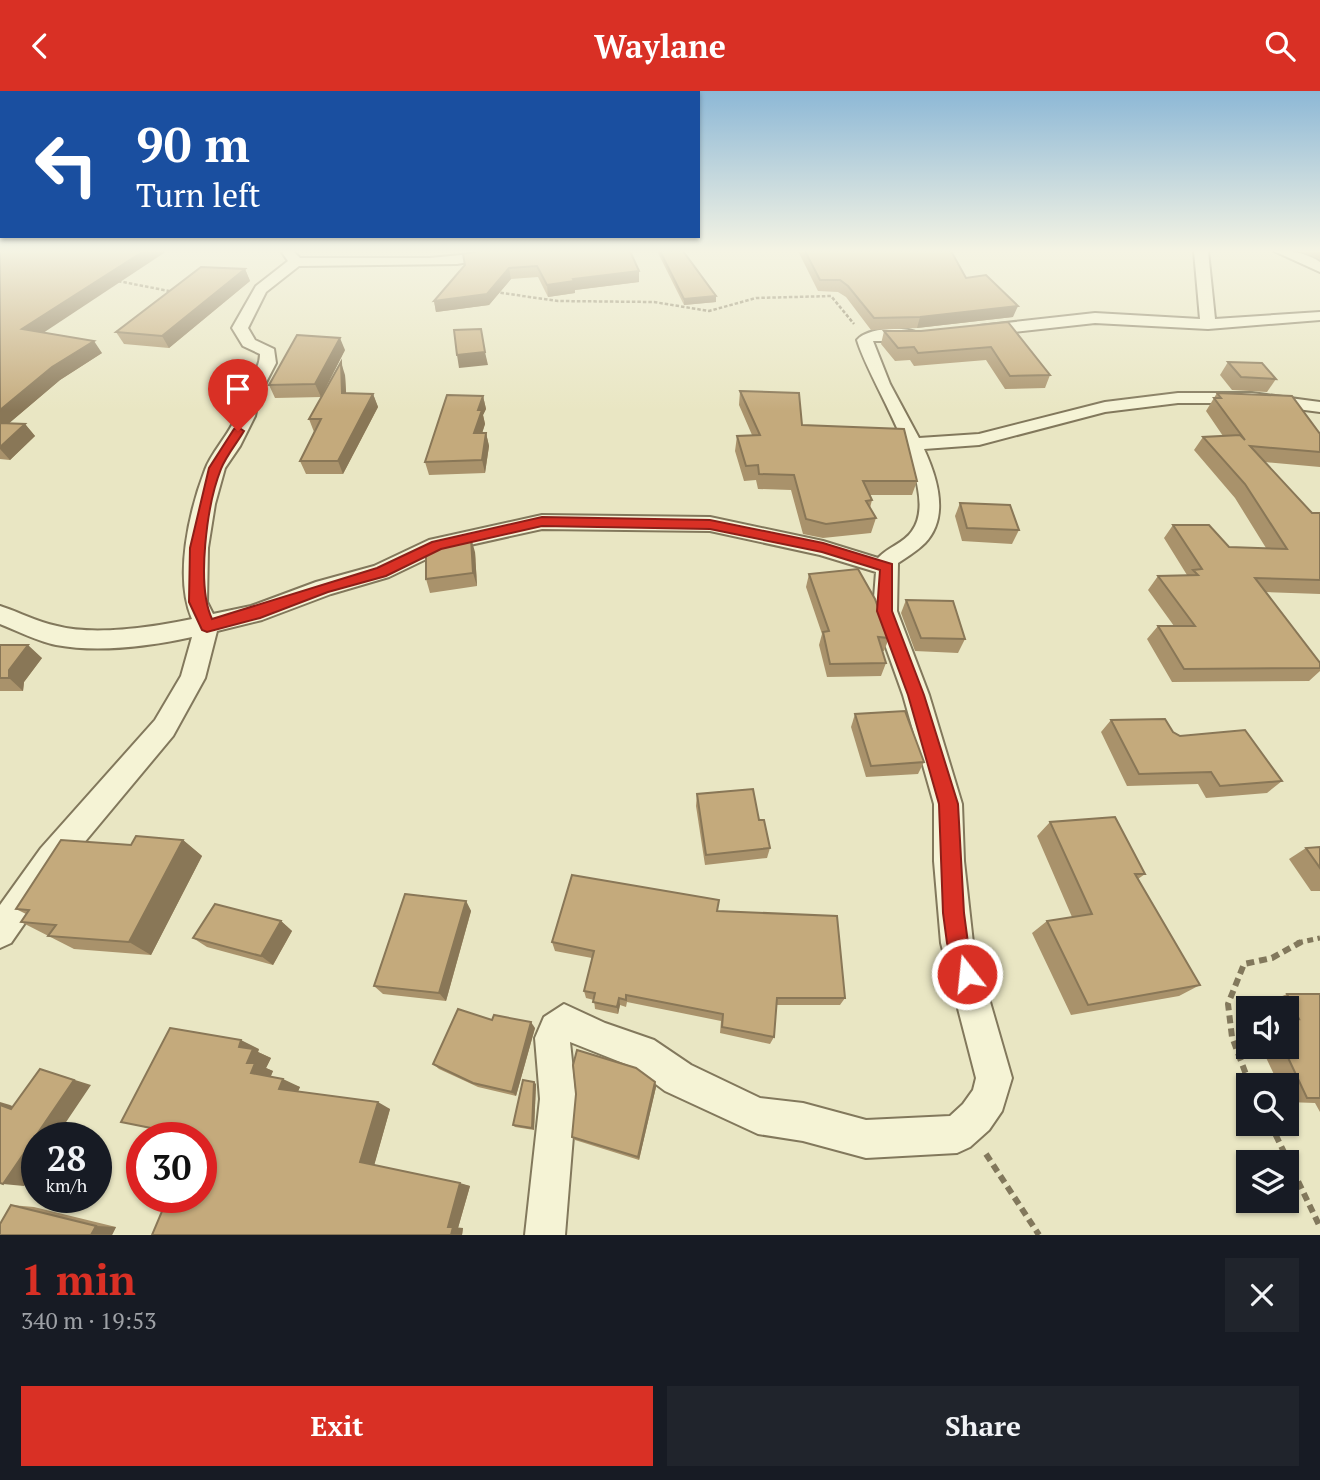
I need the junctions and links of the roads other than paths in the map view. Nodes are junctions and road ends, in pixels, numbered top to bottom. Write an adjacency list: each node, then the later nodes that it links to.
1 (250, 304): 11 (street)
2 (1206, 304): 4 (street)
3 (1320, 316): 4 (street)
4 (1208, 324): 5 (street)
5 (967, 332)
6 (929, 335): 8 (street)
7 (1320, 407): 8 (street)
8 (913, 443): 9 (street)
9 (887, 568): 11 (street); 13 (street)
10 (0, 615): 11 (street)
11 (207, 626): 12 (street)
12 (0, 932)
13 (545, 1235)

